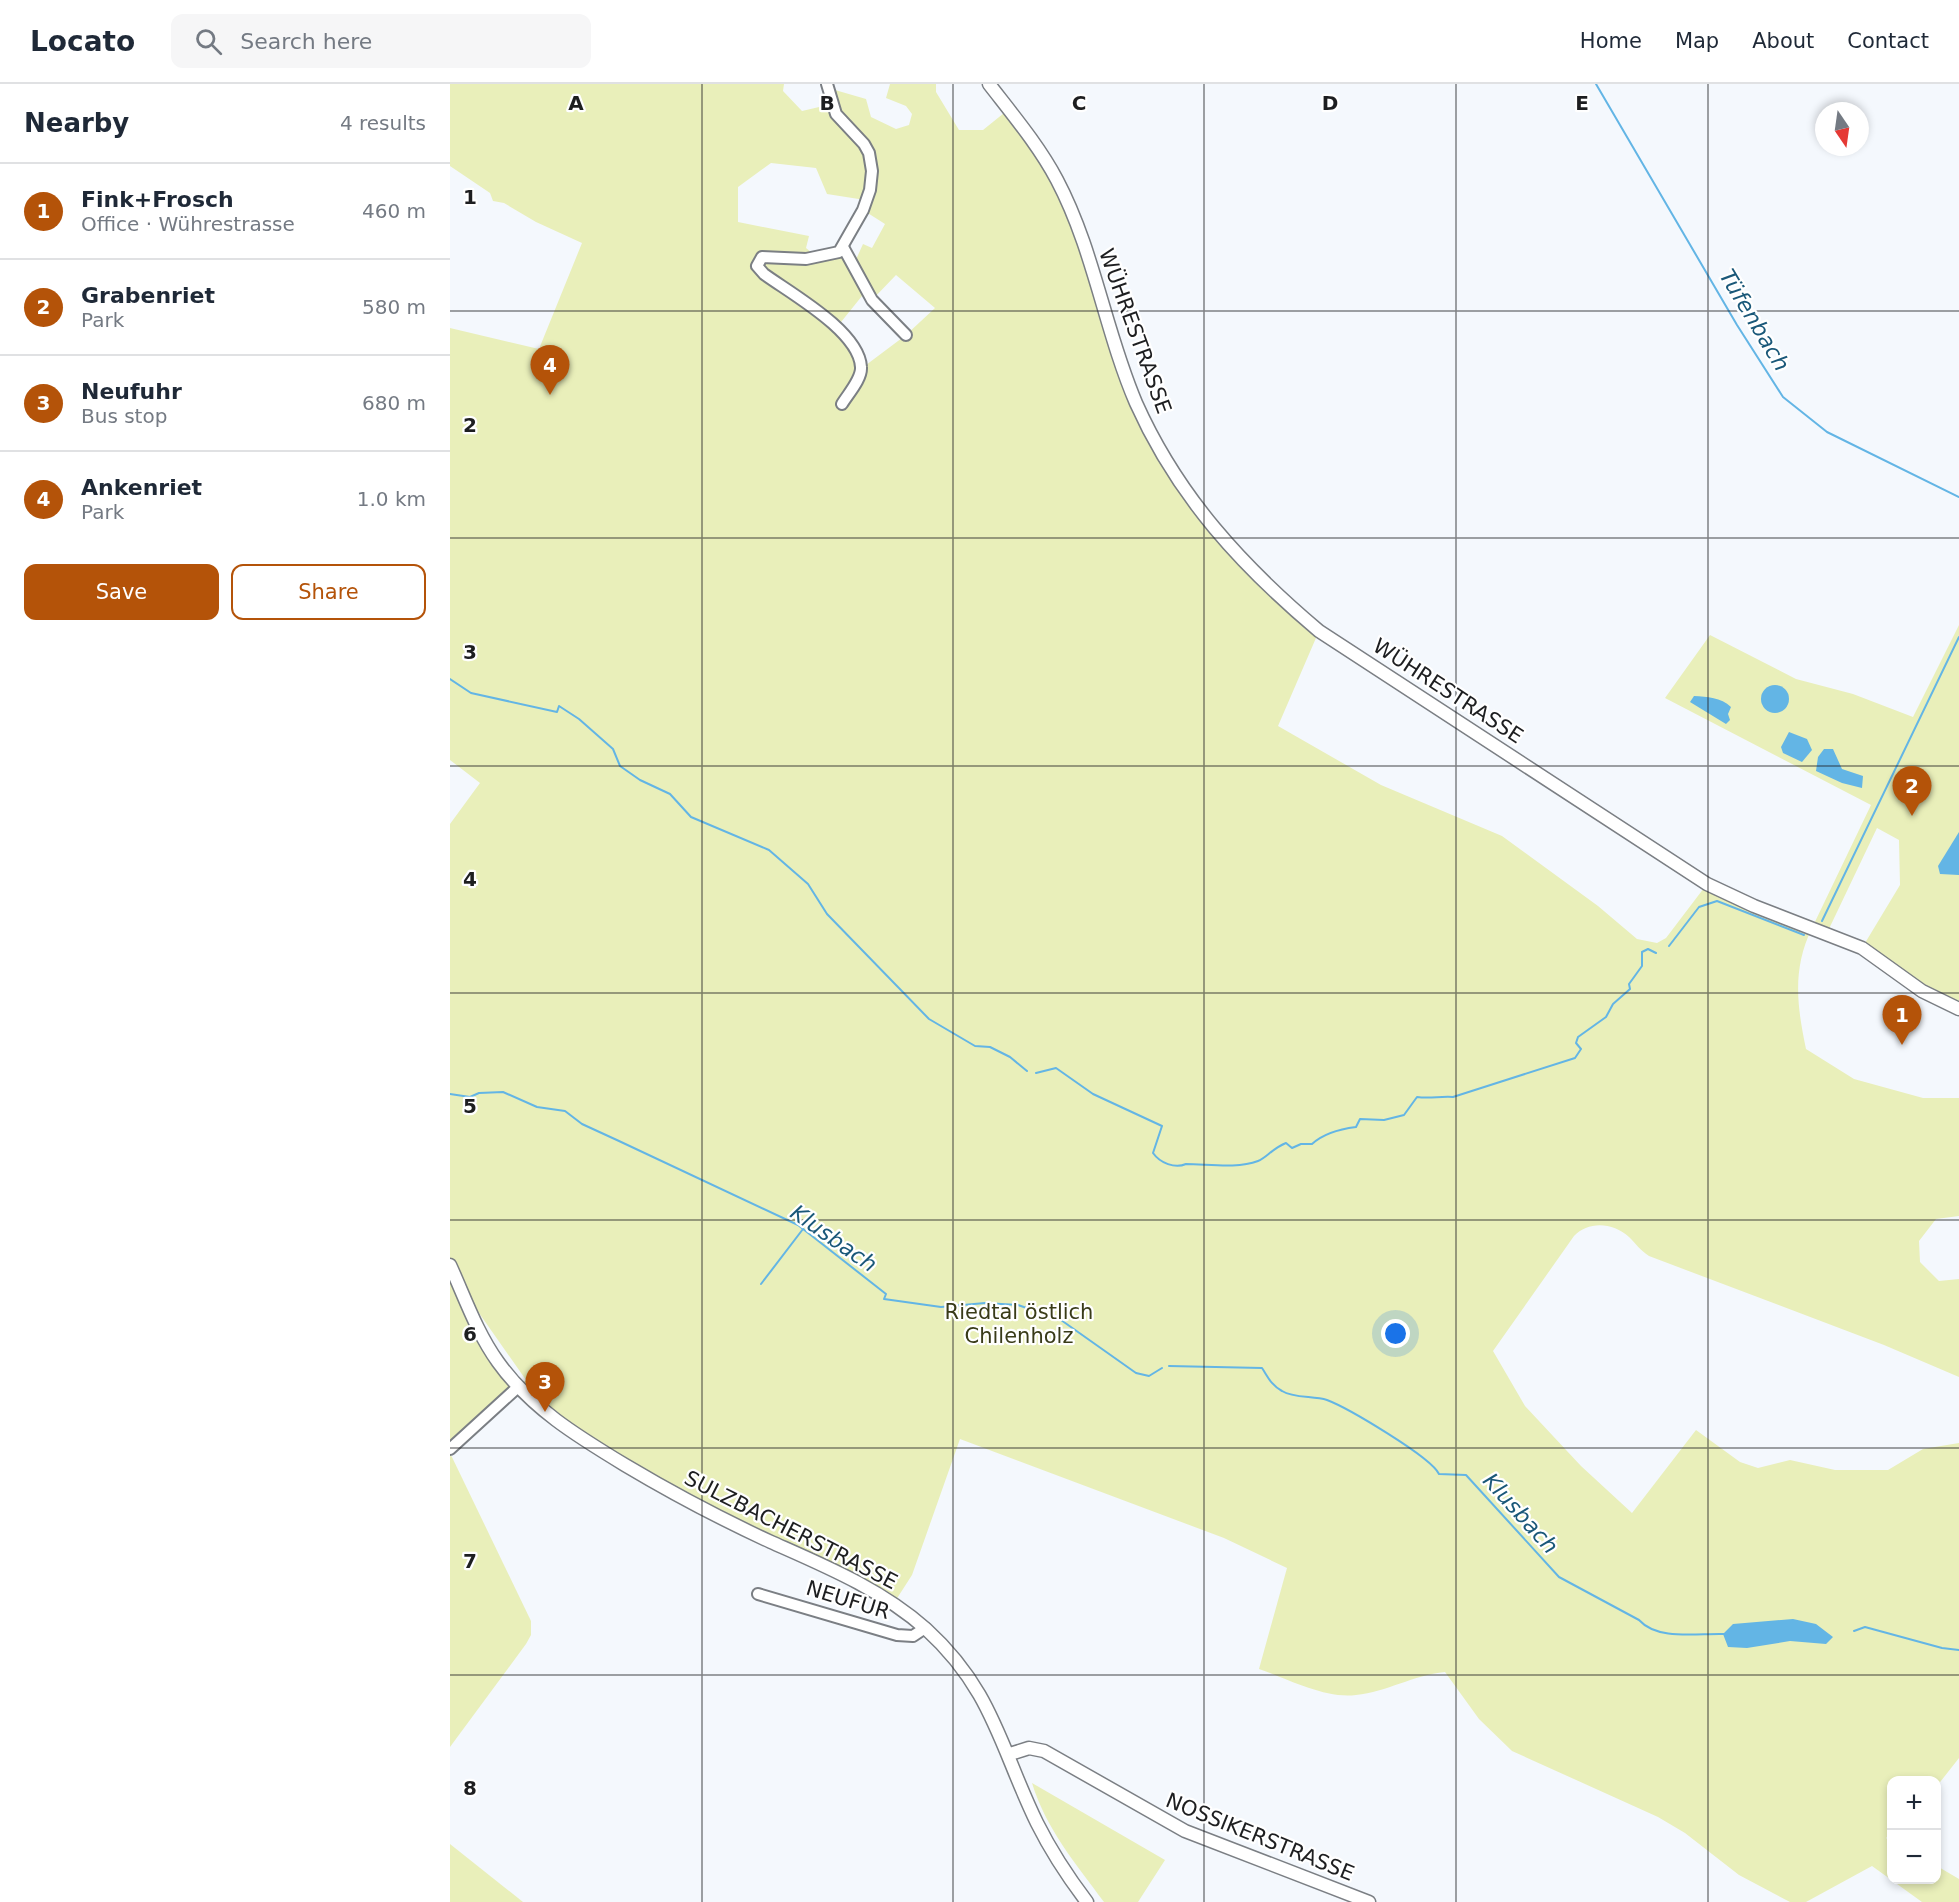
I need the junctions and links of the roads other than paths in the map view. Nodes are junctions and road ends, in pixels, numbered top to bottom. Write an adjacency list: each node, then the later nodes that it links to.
1 (827, 84): 3 (street)
2 (989, 84): 6 (street, WÜHRESTRASSE)
3 (843, 247): 4 (street); 5 (street)
4 (906, 336)
5 (842, 404)
6 (1959, 1009)
7 (450, 1265): 8 (street, SULZBACHERSTRASSE)
8 (518, 1387): 9 (street); 11 (street, SULZBACHERSTRASSE)
9 (450, 1449)
10 (758, 1594): 11 (street, NEUFUR)
11 (925, 1628): 12 (street, SULZBACHERSTRASSE)
12 (1010, 1755): 13 (street, SULZBACHERSTRASSE); 14 (street, NOSSIKERSTRASSE)
13 (1088, 1902)
14 (1369, 1902)

